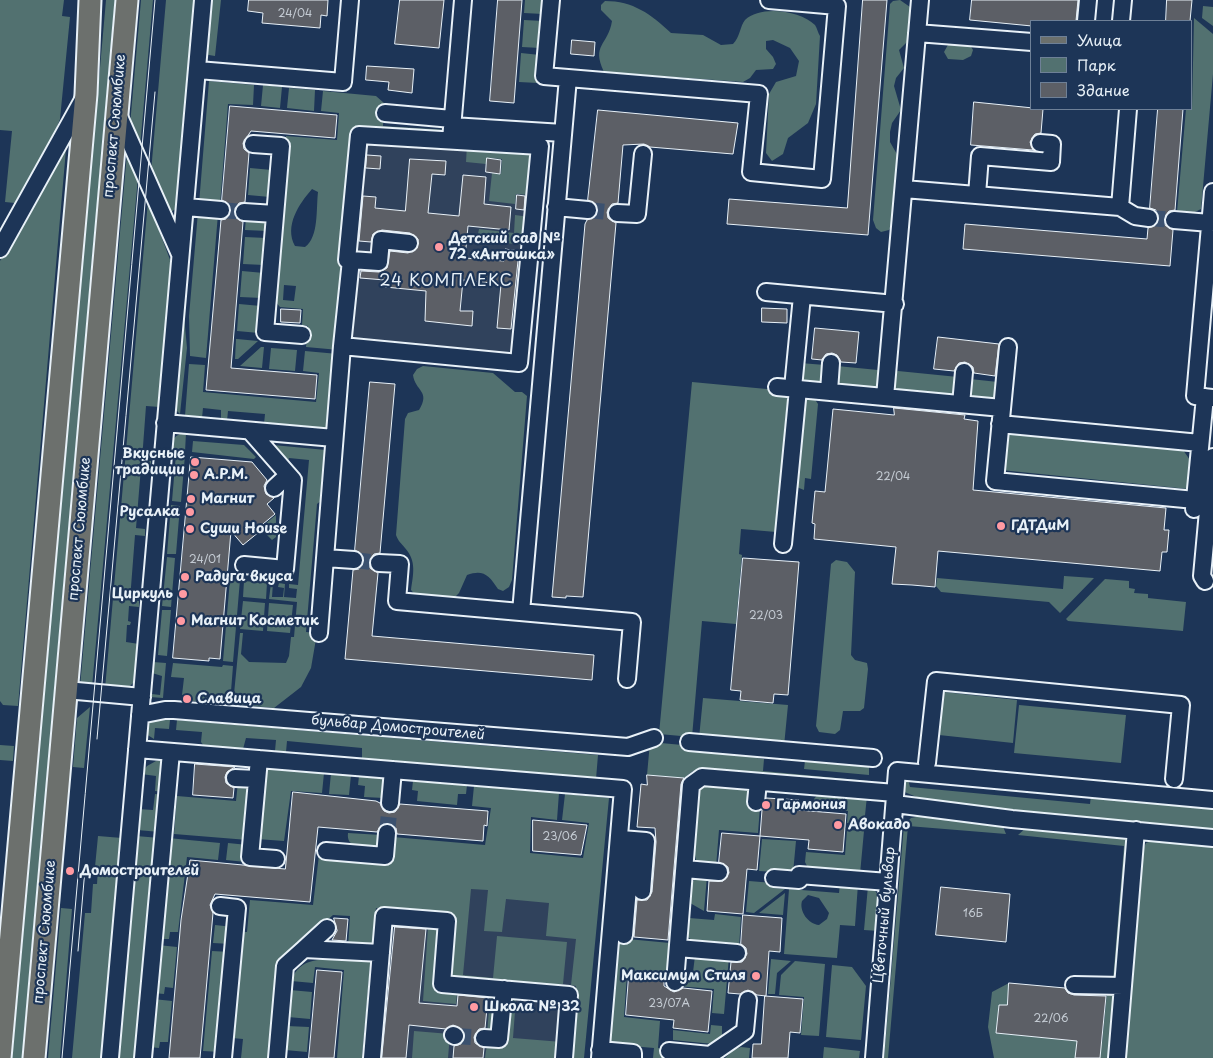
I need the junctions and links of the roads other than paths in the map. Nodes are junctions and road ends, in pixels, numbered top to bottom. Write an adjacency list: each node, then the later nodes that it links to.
1 (90, 0): 18 (main road)
2 (127, 0): 20 (main road, проспект Сююмбике)
3 (203, 0): 16 (street)
4 (350, 0): 16 (street)
5 (463, 0): 22 (street)
6 (551, 0): 17 (street)
7 (769, 0): 11 (street)
8 (920, 0): 14 (street)
9 (1088, 0): 12 (street)
10 (1123, 0): 13 (street)
11 (839, 3): 17 (street)
12 (1086, 20)
13 (1121, 20)
14 (917, 33): 15 (street); 27 (street)
15 (1030, 42)
16 (198, 70): 30 (street)
17 (568, 78): 23 (street)
18 (86, 94): 42 (street); 123 (main road)
19 (1128, 110): 32 (street)
20 (116, 112): 43 (street); 77 (main road, проспект Сююмбике)
21 (385, 113): 22 (street)
22 (452, 128): 23 (street); 44 (street); 50 (street)
23 (563, 134): 31 (street)
24 (1040, 143): 29 (street)
25 (253, 144): 37 (street)
26 (643, 154): 36 (street)
27 (904, 189): 29 (street); 47 (street)
28 (1213, 192): 38 (street)
29 (977, 195): 32 (street)
30 (186, 207): 33 (street); 43 (street)
31 (556, 207): 34 (street); 74 (street)
32 (1120, 207): 39 (street)
33 (221, 210)
34 (588, 210)
35 (244, 212): 37 (street)
36 (617, 213)
37 (275, 214): 49 (street)
38 (1212, 216): 40 (street); 48 (street)
39 (1149, 218)
40 (1174, 220)
41 (409, 243): 44 (street)
42 (0, 249)
43 (181, 256): 61 (street)
44 (351, 260): 50 (street)
45 (766, 292): 46 (street)
46 (802, 296): 47 (street); 55 (street)
47 (895, 304): 57 (street)
48 (1208, 307): 58 (street)
49 (302, 335)
50 (342, 346): 63 (street)
51 (1008, 347): 60 (street)
52 (831, 363): 56 (street)
53 (964, 372): 59 (street)
54 (777, 387): 55 (street)
55 (796, 388): 56 (street); 68 (street)
56 (829, 391): 57 (street)
57 (885, 397): 59 (street)
58 (1209, 397): 64 (street)
59 (962, 404): 60 (street)
60 (1001, 416): 64 (street); 64 (street)
61 (165, 423): 62 (street); 78 (street)
62 (250, 431): 63 (street); 66 (street)
63 (334, 438): 69 (street)
64 (1200, 443)
65 (1213, 457): 73 (street)
66 (288, 475): 67 (street); 72 (street)
67 (274, 488)
68 (783, 544)
69 (325, 558): 70 (street); 75 (street)
70 (354, 560)
71 (379, 563): 74 (street)
72 (244, 565)
73 (1205, 581)
74 (521, 612): 76 (street)
75 (319, 633)
76 (627, 679)
77 (66, 690): 78 (street); 124 (main road, проспект Сююмбике)
78 (142, 697): 79 (street)
79 (140, 715): 80 (street, бульвар Домостроителей); 82 (street)
80 (654, 738)
81 (689, 742): 84 (street)
82 (137, 749): 83 (street); 125 (street)
83 (171, 752): 85 (street); 126 (street)
84 (873, 758)
85 (259, 759): 87 (street); 89 (street)
86 (927, 763): 90 (street)
87 (393, 770): 95 (street); 99 (street)
88 (234, 778): 89 (street)
89 (257, 779): 101 (street)
90 (1174, 779)
91 (758, 782): 92 (street); 94 (street); 102 (street)
92 (895, 799): 93 (street, Цветочный бульвар); 96 (street); 105 (street, Цветочный бульвар)
93 (1213, 800)
94 (756, 802)
95 (390, 804)
96 (1136, 830): 98 (street); 116 (street)
97 (387, 833): 100 (street)
98 (1213, 838)
99 (625, 840): 106 (street); 109 (street); 121 (street)
100 (326, 851)
101 (276, 859)
102 (685, 869): 103 (street); 110 (street)
103 (719, 872)
104 (774, 878): 105 (street)
105 (888, 882): 132 (street, Цветочный бульвар)
106 (642, 891)
107 (220, 906): 127 (street)
108 (327, 928): 111 (street)
109 (624, 935)
110 (678, 948): 112 (street); 114 (street)
111 (304, 949): 113 (street); 128 (street)
112 (737, 953)
113 (381, 954): 117 (street); 129 (street)
114 (675, 982)
115 (1074, 985): 116 (street)
116 (1123, 986): 133 (street)
117 (504, 989): 119 (street); 130 (street)
118 (748, 1000): 122 (street)
119 (484, 1038)
120 (669, 1051): 122 (street)
121 (600, 1054): 131 (street)
122 (710, 1057)
123 (0, 1058)
124 (34, 1058)
125 (110, 1058)
126 (143, 1058)
127 (223, 1058)
128 (277, 1058)
129 (372, 1058)
130 (564, 1058)
131 (633, 1058)
132 (874, 1058)
133 (1117, 1058)

